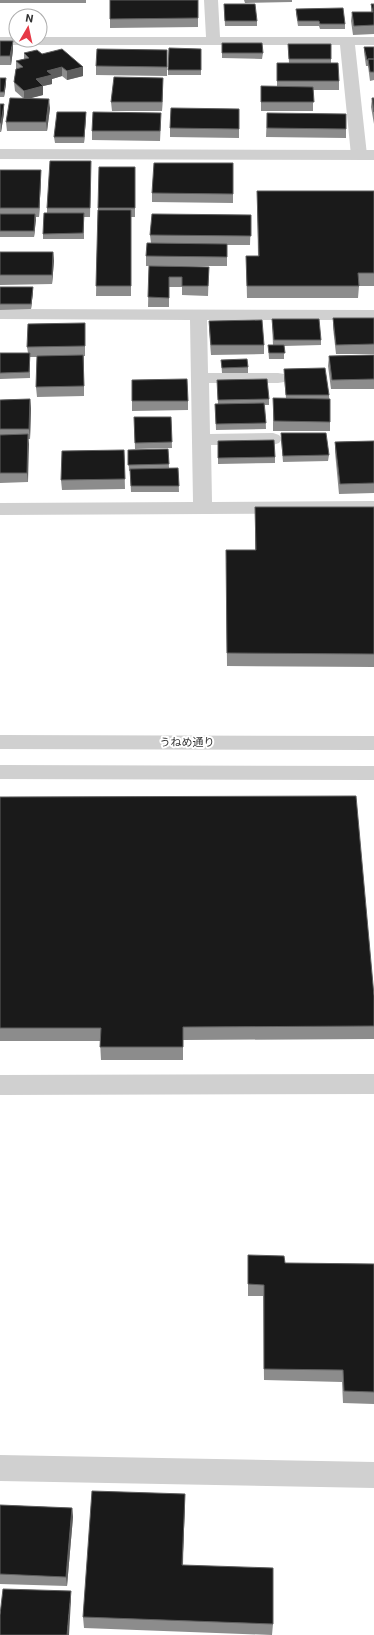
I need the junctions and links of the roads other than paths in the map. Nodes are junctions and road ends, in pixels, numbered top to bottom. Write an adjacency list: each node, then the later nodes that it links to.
1 (211, 0): 2 (street)
2 (213, 41): 3 (street); 5 (street)
3 (347, 41): 4 (street); 7 (street)
4 (374, 41)
5 (0, 42)
6 (0, 154): 7 (street)
7 (366, 155)
8 (0, 314): 9 (street)
9 (198, 314): 10 (street); 11 (street)
10 (374, 315)
11 (200, 378): 12 (street); 14 (street)
12 (278, 378)
13 (273, 439): 14 (street)
14 (201, 440): 16 (street)
15 (374, 507): 16 (street)
16 (203, 508): 17 (street)
17 (0, 510)
18 (0, 742): 19 (street, うねめ通り)
19 (374, 743)
20 (0, 772): 21 (street)
21 (374, 773)
22 (374, 1084): 23 (street)
23 (0, 1085)
24 (0, 1468): 25 (street)
25 (374, 1475)

